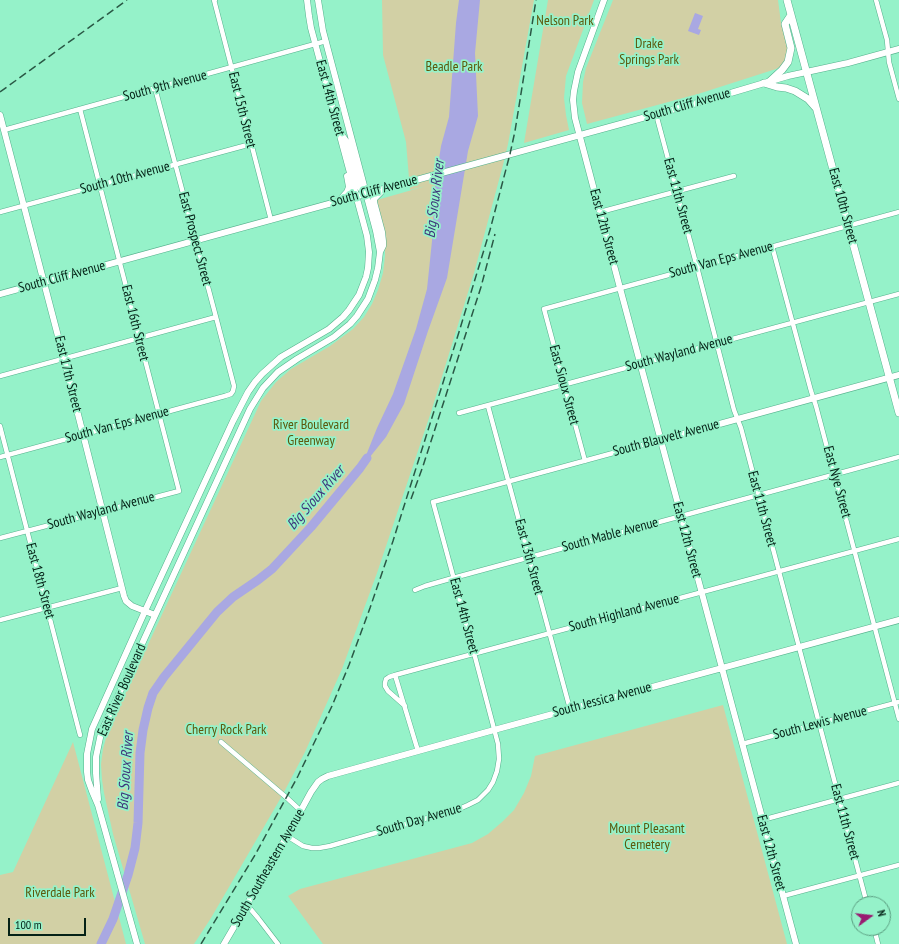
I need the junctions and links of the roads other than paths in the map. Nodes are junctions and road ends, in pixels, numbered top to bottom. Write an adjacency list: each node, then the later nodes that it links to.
1 (215, 0): 12 (street, East 15th Street)
2 (307, 0): 9 (main road, East 14th Street)
3 (318, 0): 8 (main road, East 14th Street)
4 (604, 0): 23 (main road, East 12th Street)
5 (787, 0): 7 (main road, East 10th Street)
6 (876, 0): 11 (street)
7 (792, 15): 13 (main road, East 10th Street); 14 (main road)
8 (326, 41): 9 (street, South 9th Avenue); 30 (main road, East 14th Street)
9 (316, 44): 12 (street, South 9th Avenue); 22 (main road, East 14th Street)
10 (899, 49): 11 (main road, South Cliff Avenue)
11 (888, 52): 13 (main road, South Cliff Avenue); 16 (street)
12 (231, 68): 15 (street, South 9th Avenue); 24 (street, East 15th Street)
13 (807, 72): 14 (main road, South Cliff Avenue); 18 (main road, East 10th Street)
14 (767, 82): 18 (main road); 19 (main road, South Cliff Avenue)
15 (155, 88): 17 (street, South 9th Avenue); 25 (street, East Prospect Street)
16 (899, 100)
17 (80, 109): 21 (street, South 9th Avenue); 27 (street, East 16th Street)
18 (817, 110): 38 (main road, East 10th Street)
19 (656, 114): 23 (main road, South Cliff Avenue); 29 (street, East 11th Street)
20 (0, 115): 21 (main road, East 17th Street)
21 (4, 130): 33 (main road, East 17th Street)
22 (339, 130): 30 (main road); 31 (main road, East 14th Street); 32 (main road)
23 (580, 135): 28 (main road, South Cliff Avenue); 35 (main road, East 12th Street)
24 (251, 144): 25 (street, South 10th Avenue); 37 (street, East 15th Street)
25 (175, 164): 27 (street, South 10th Avenue); 39 (street, East Prospect Street)
26 (734, 176): 29 (street)
27 (100, 185): 33 (street, South 10th Avenue); 42 (street, East 16th Street)
28 (385, 188): 30 (main road, South Cliff Avenue); 41 (main road)
29 (677, 191): 35 (street); 43 (street, East 11th Street)
30 (366, 193): 31 (main road, South Cliff Avenue); 41 (main road, East River Boulevard)
31 (356, 196): 32 (main road, South Cliff Avenue); 44 (main road); 93 (main road, East River Boulevard)
32 (339, 201): 37 (main road, South Cliff Avenue)
33 (23, 206): 34 (street, South 10th Avenue); 45 (main road, East 17th Street)
34 (0, 212)
35 (600, 212): 46 (main road, East 12th Street)
36 (899, 212): 38 (street, South Van Eps Avenue)
37 (272, 220): 39 (main road, South Cliff Avenue)
38 (848, 226): 40 (street, South Van Eps Avenue); 49 (main road, East 10th Street)
39 (195, 240): 42 (main road, South Cliff Avenue); 51 (street, East Prospect Street)
40 (772, 246): 43 (street, South Van Eps Avenue); 52 (street, East Nye Street)
41 (380, 252): 44 (main road, East River Boulevard)
42 (119, 261): 45 (main road, South Cliff Avenue); 53 (street, East 16th Street)
43 (697, 267): 46 (street, South Van Eps Avenue); 54 (street, East 11th Street)
44 (378, 268): 94 (main road, East River Boulevard)
45 (44, 282): 47 (main road, South Cliff Avenue); 55 (main road, East 17th Street)
46 (620, 288): 50 (street, South Van Eps Avenue); 56 (main road, East 12th Street)
47 (0, 294)
48 (899, 294): 49 (street, South Wayland Avenue)
49 (869, 302): 52 (street, South Wayland Avenue); 59 (main road, East 10th Street)
50 (544, 309): 60 (street, East Sioux Street)
51 (216, 317): 53 (street); 61 (street, East Prospect Street)
52 (792, 322): 54 (street, South Wayland Avenue); 62 (street, East Nye Street)
53 (140, 338): 55 (street); 66 (street, East 16th Street)
54 (716, 343): 56 (street, South Wayland Avenue); 67 (street, East 11th Street)
55 (64, 359): 58 (street); 69 (main road, East 17th Street)
56 (640, 364): 60 (street, South Wayland Avenue); 70 (main road, East 12th Street)
57 (899, 375): 59 (main road, South Blauvelt Avenue)
58 (0, 376)
59 (890, 378): 62 (main road, South Blauvelt Avenue); 64 (main road, East 10th Street)
60 (564, 385): 63 (street, South Wayland Avenue); 74 (street, East Sioux Street)
61 (233, 391): 66 (street, South Van Eps Avenue)
62 (814, 398): 67 (main road, South Blauvelt Avenue); 75 (street, East Nye Street)
63 (488, 406): 65 (street, South Wayland Avenue); 76 (street, East 13th Street)
64 (899, 412)
65 (459, 413)
66 (159, 414): 69 (street, South Van Eps Avenue); 77 (street, East 16th Street)
67 (737, 419): 70 (main road, South Blauvelt Avenue); 78 (street, East 11th Street)
68 (0, 426): 71 (street, East 18th Street)
69 (83, 434): 71 (street, South Van Eps Avenue); 80 (main road, East 17th Street)
70 (661, 440): 74 (street, South Blauvelt Avenue); 81 (main road, East 12th Street)
71 (7, 455): 72 (street, South Van Eps Avenue); 82 (street, East 18th Street)
72 (0, 457)
73 (899, 457): 75 (street, South Mable Avenue)
74 (585, 461): 76 (street, South Blauvelt Avenue)
75 (835, 475): 78 (street, South Mable Avenue); 85 (street, East Nye Street)
76 (509, 482): 79 (street, South Blauvelt Avenue); 86 (street, East 13th Street)
77 (179, 491): 80 (street, South Wayland Avenue)
78 (759, 495): 81 (street, South Mable Avenue); 87 (street, East 11th Street)
79 (433, 502): 88 (street, East 14th Street)
80 (102, 511): 82 (street, South Wayland Avenue); 89 (main road, East 17th Street)
81 (681, 516): 86 (street, South Mable Avenue); 91 (main road, East 12th Street)
82 (27, 530): 83 (street, South Wayland Avenue); 92 (street, East 18th Street)
83 (0, 538)
84 (899, 539): 85 (street, South Highland Avenue)
85 (855, 551): 87 (street, South Highland Avenue); 97 (street, East Nye Street)
86 (529, 558): 88 (street, South Mable Avenue); 98 (street, East 13th Street)
87 (779, 571): 91 (street, South Highland Avenue); 99 (street, East 11th Street)
88 (453, 578): 90 (street, South Mable Avenue); 100 (street, East 14th Street)
89 (122, 588): 92 (street); 93 (main road, East 17th Street)
90 (415, 590)
91 (701, 592): 98 (street, South Highland Avenue); 101 (main road, East 12th Street)
92 (47, 608): 95 (street); 109 (street, East 18th Street)
93 (145, 611): 94 (main road, East 17th Street); 116 (main road, East River Boulevard)
94 (155, 615): 116 (main road, East River Boulevard)
95 (0, 620)
96 (899, 620): 97 (main road, South Jessica Avenue)
97 (875, 627): 99 (main road, South Jessica Avenue); 103 (street, East Nye Street)
98 (550, 633): 100 (street, South Highland Avenue); 105 (street, East 13th Street)
99 (799, 647): 101 (main road, South Jessica Avenue); 107 (street, East 11th Street)
100 (474, 653): 102 (street, South Highland Avenue); 108 (street, East 14th Street)
101 (722, 667): 105 (main road, South Jessica Avenue); 111 (main road, East 12th Street)
102 (396, 675): 104 (street); 104 (street)
103 (897, 703): 106 (street, East Nye Street); 107 (street, South Lewis Avenue)
104 (404, 706): 112 (street)
105 (570, 709): 108 (main road, South Jessica Avenue)
106 (899, 719)
107 (819, 723): 111 (street, South Lewis Avenue); 115 (street, East 11th Street)
108 (494, 730): 112 (main road, South Jessica Avenue); 119 (street, South Day Avenue)
109 (80, 735)
110 (221, 742): 117 (street)
111 (742, 744): 118 (main road, East 12th Street)
112 (418, 751): 114 (main road, South Jessica Avenue)
113 (899, 783): 115 (street)
114 (311, 792): 117 (main road, South Southeastern Avenue)
115 (839, 800): 118 (street); 121 (street, East 11th Street)
116 (98, 805): 125 (main road)
117 (300, 811): 119 (main road, South Southeastern Avenue)
118 (762, 820): 122 (main road, East 12th Street)
119 (287, 836): 124 (main road, South Southeastern Avenue)
120 (899, 865): 121 (street)
121 (859, 876): 122 (street); 123 (street, East 11th Street)
122 (783, 896): 128 (main road, East 12th Street)
123 (865, 896)
124 (247, 905): 126 (main road, South Southeastern Avenue); 127 (street)
125 (137, 944)
126 (224, 944)
127 (278, 944)
128 (796, 944)

